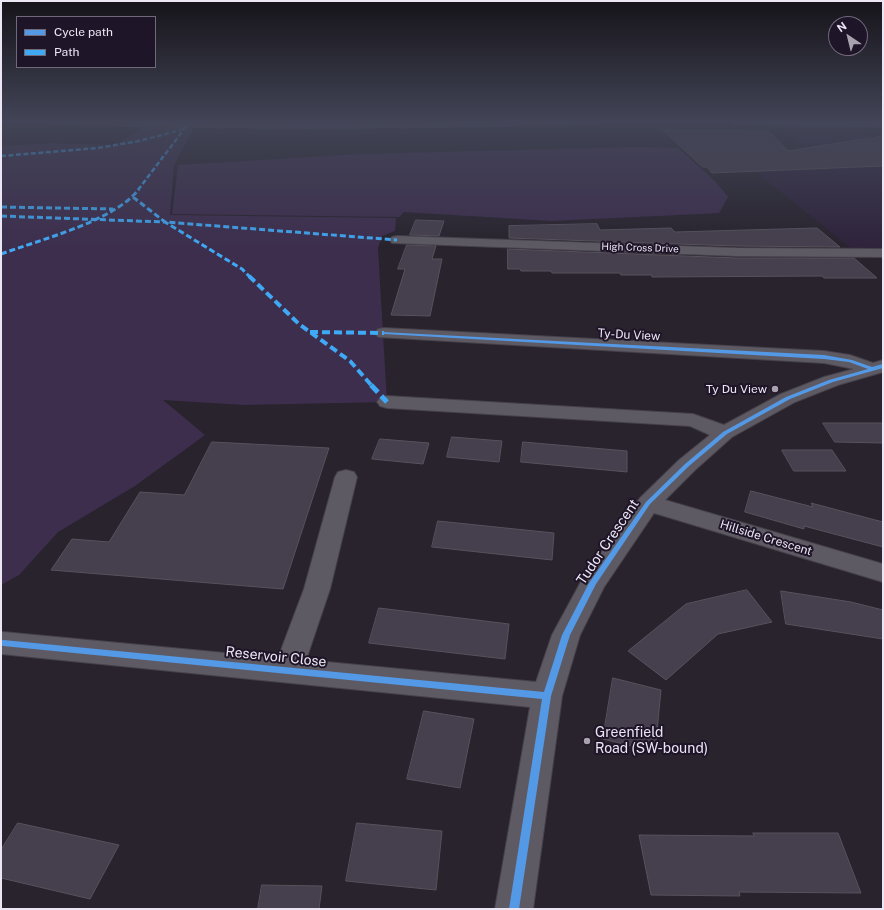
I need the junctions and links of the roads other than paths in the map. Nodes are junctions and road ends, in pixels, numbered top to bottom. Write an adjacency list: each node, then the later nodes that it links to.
1 (397, 240): 2 (street, High Cross Drive)
2 (883, 252)
3 (384, 333): 4 (street, Ty-Du View)
4 (877, 367): 6 (street, Tudor Crescent)
5 (387, 402): 6 (street)
6 (726, 433): 8 (street, Tudor Crescent)
7 (346, 477): 11 (street, Reservoir Close)
8 (648, 503): 9 (street, Hillside Crescent); 12 (street, Tudor Crescent)
9 (883, 573)
10 (3, 643): 11 (street, Reservoir Close)
11 (288, 670): 12 (street, Reservoir Close)
12 (547, 696): 13 (street, Tudor Crescent)
13 (514, 909)

